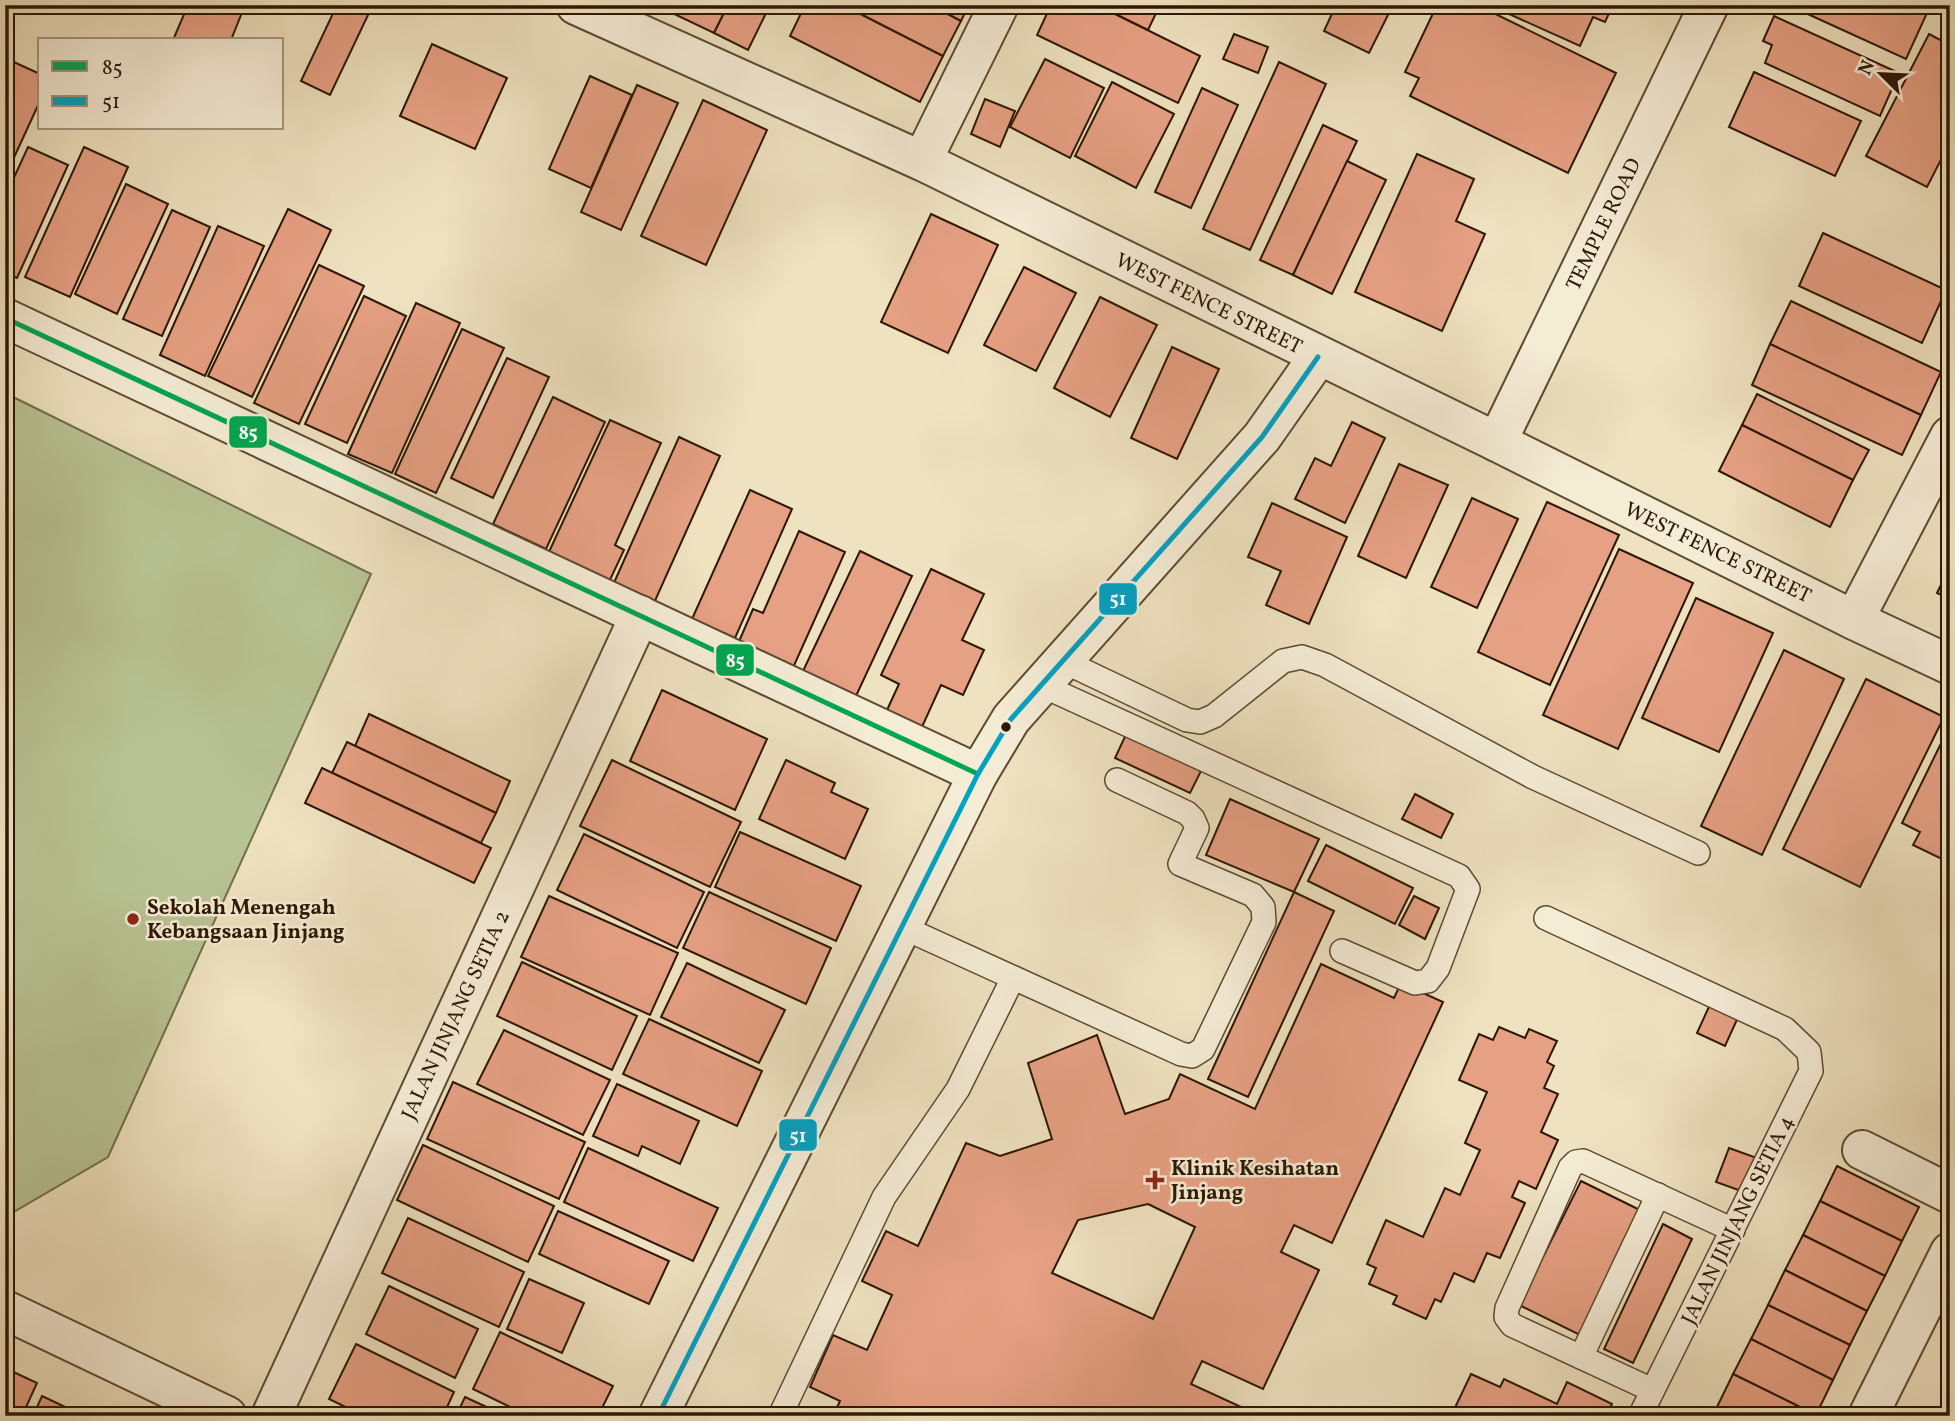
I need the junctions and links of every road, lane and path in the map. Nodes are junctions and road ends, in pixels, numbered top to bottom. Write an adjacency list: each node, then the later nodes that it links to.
1 (576, 5): 4 (street, WEST FENCE STREET)
2 (999, 5): 4 (street)
3 (1709, 5): 8 (street, TEMPLE ROAD)
4 (922, 161): 6 (street, WEST FENCE STREET)
5 (5, 318): 9 (street)
6 (1318, 356): 8 (street, WEST FENCE STREET); 12 (street)
7 (1950, 436): 10 (street)
8 (1496, 442): 10 (street, WEST FENCE STREET)
9 (640, 615): 13 (street); 29 (street, JALAN JINJANG SETIA 2)
10 (1854, 620): 11 (street, WEST FENCE STREET)
11 (1950, 665)
12 (1052, 673): 13 (street); 15 (lane); 18 (lane)
13 (978, 774): 17 (street)
14 (1117, 780): 19 (lane)
15 (1698, 853)
16 (1546, 918): 23 (lane, JALAN JINJANG SETIA 4)
17 (902, 927): 19 (lane); 30 (street)
18 (1342, 951)
19 (1013, 978): 31 (lane)
20 (1862, 1150): 21 (street)
21 (1950, 1194)
22 (1658, 1195): 23 (lane); 26 (lane); 26 (lane)
23 (1733, 1230): 27 (lane, JALAN JINJANG SETIA 4)
24 (1950, 1252): 33 (street)
25 (5, 1310): 28 (street)
26 (1581, 1357): 27 (lane)
27 (1652, 1390): 32 (lane, JALAN JINJANG SETIA 4)
28 (227, 1416)
29 (271, 1416)
30 (658, 1416)
31 (780, 1416)
32 (1640, 1416)
33 (1868, 1416)

